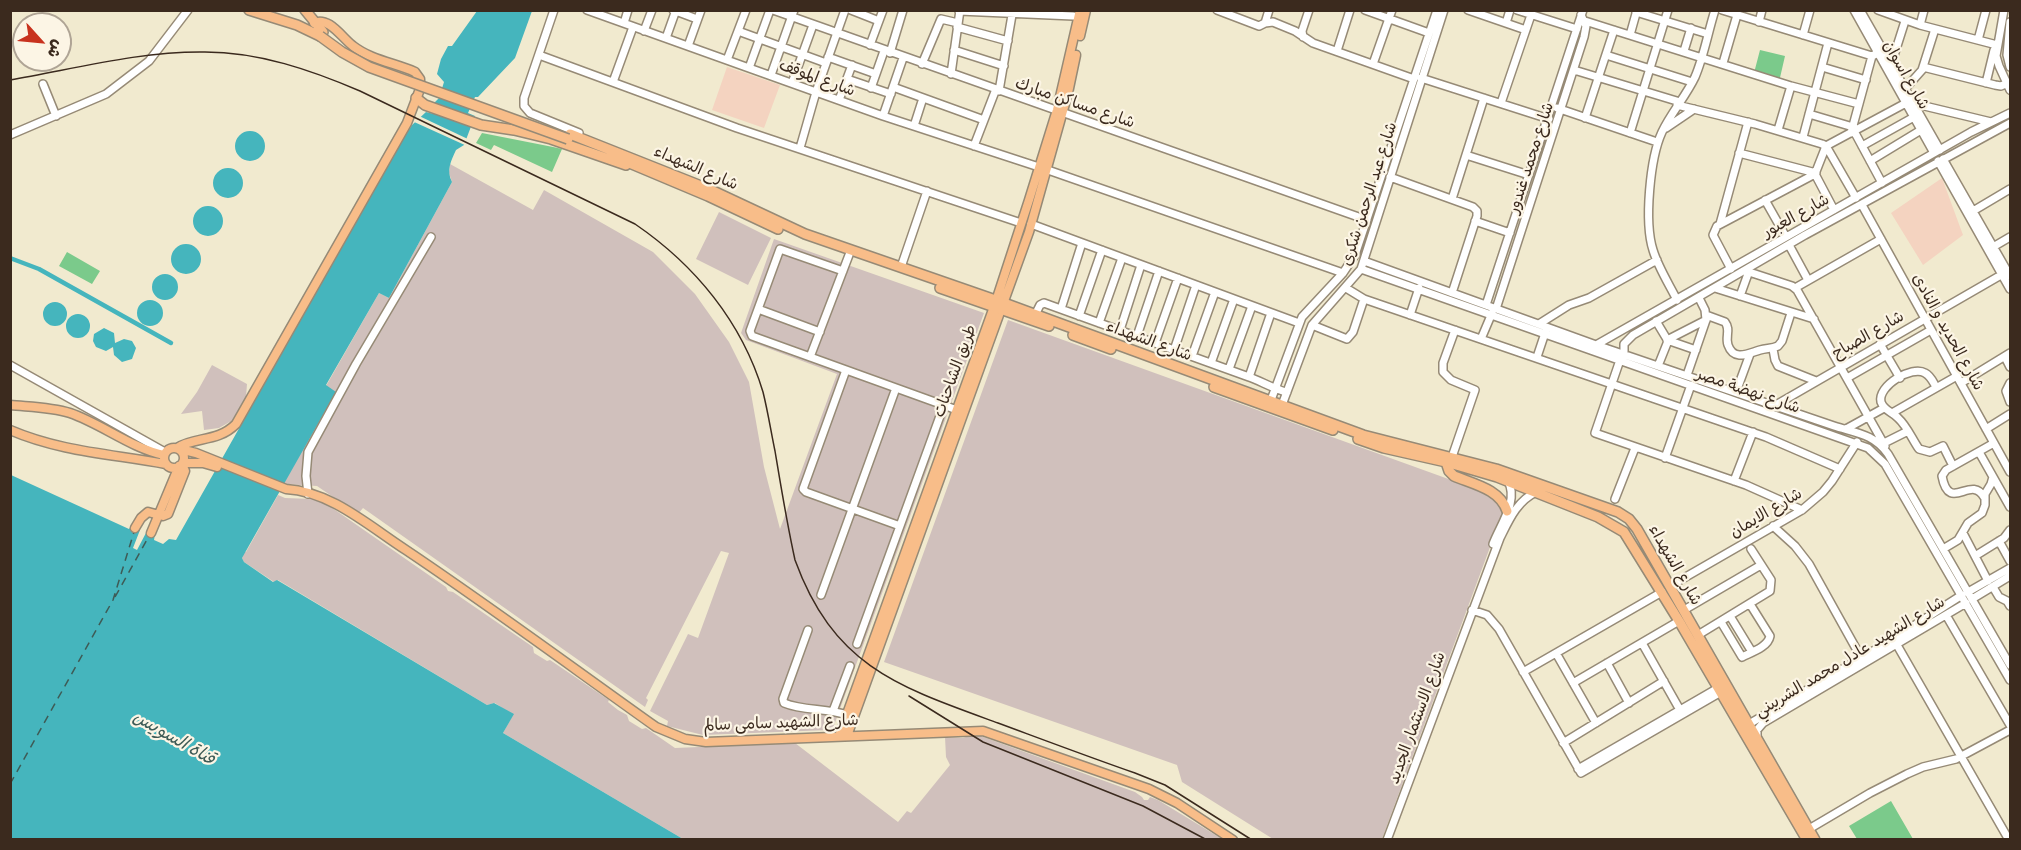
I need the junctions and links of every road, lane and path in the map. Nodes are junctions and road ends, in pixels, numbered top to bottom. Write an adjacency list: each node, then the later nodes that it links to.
1 (188, 10): 147 (street)
2 (249, 10): 72 (highway)
3 (305, 10): 55 (highway)
4 (555, 10): 92 (street)
5 (587, 10): 41 (street, شارع الموقف)
6 (628, 10): 58 (street)
7 (652, 10): 68 (street)
8 (701, 10): 48 (street)
9 (746, 10): 69 (street)
10 (771, 10): 42 (street, شارع مساكن مبارك); 78 (street)
11 (845, 10): 70 (street)
12 (851, 10): 51 (street)
13 (883, 10): 51 (street)
14 (903, 10): 91 (street)
15 (1086, 10): 144 (main road, طريق الشاحنات)
16 (1217, 10): 56 (street)
17 (1269, 10): 56 (street)
18 (1309, 10): 76 (street)
19 (1350, 10): 89 (street)
20 (1365, 10): 49 (street)
21 (1392, 10): 49 (street)
22 (1437, 10): 71 (street, شارع عبد الرحمن شكرى)
23 (1444, 10): 116 (street, شارع عبد الرحمن شكرى)
24 (1468, 10): 57 (street)
25 (1510, 10): 57 (street)
26 (1517, 10): 45 (street)
27 (1668, 10): 50 (street)
28 (1715, 10): 74 (street)
29 (1722, 10): 46 (street)
30 (1762, 10): 53 (street)
31 (1854, 10): 95 (street, شارع اسوان)
32 (1860, 10): 104 (street, شارع اسوان)
33 (1878, 10): 52 (street)
34 (1924, 10): 61 (street)
35 (1986, 10): 79 (street)
36 (2004, 10): 84 (street)
37 (675, 11): 48 (street); 77 (street)
38 (959, 11): 44 (street); 60 (street)
39 (1637, 11): 50 (street); 73 (street)
40 (1808, 11): 75 (street)
41 (602, 13): 58 (street, شارع الموقف)
42 (792, 14): 59 (street, شارع مساكن مبارك); 86 (street)
43 (1076, 14): 44 (street); 144 (main road, طريق الشاحنات)
44 (1012, 15): 80 (street)
45 (1531, 15): 65 (street); 66 (street)
46 (1737, 15): 53 (street); 100 (street)
47 (1583, 16): 65 (street, شارع محمد غندور); 67 (street); 111 (street, شارع محمد غندور)
48 (698, 19): 85 (street)
49 (1389, 19): 71 (street); 102 (street)
50 (1665, 20): 63 (street); 81 (street)
51 (879, 21): 83 (street)
52 (1905, 21): 61 (street); 104 (street)
53 (1759, 22): 75 (street)
54 (2010, 22): 87 (street)
55 (314, 23): 72 (highway); 136 (main road)
56 (1265, 23): 76 (street)
57 (1506, 23): 66 (street)
58 (624, 24): 62 (street, شارع الموقف)
59 (813, 25): 70 (street, شارع مساكن مبارك); 93 (street)
60 (958, 25): 80 (street); 88 (street); 101 (street)
61 (1920, 25): 64 (street)
62 (633, 27): 68 (street, شارع الموقف); 119 (street)
63 (1691, 28): 74 (street); 90 (street)
64 (1935, 28): 79 (street); 107 (street)
65 (1577, 29): 141 (street, شارع محمد غندور)
66 (1526, 30): 137 (street)
67 (1614, 30): 73 (street); 94 (street)
68 (644, 31): 77 (street, شارع الموقف)
69 (738, 31): 78 (street); 98 (street)
70 (837, 33): 83 (street, شارع مساكن مبارك); 99 (street)
71 (1429, 33): 116 (street, شارع عبد الرحمن شكرى)
72 (321, 34): 166 (highway, شارع الشهداء, bridge)
73 (1630, 34): 81 (street)
74 (1708, 34): 96 (street)
75 (1803, 35): 82 (street)
76 (1303, 37): 89 (street)
77 (666, 38): 85 (street, شارع الموقف)
78 (759, 39): 86 (street); 109 (street)
79 (1978, 40): 84 (street)
80 (1008, 41): 105 (street)
81 (1658, 43): 90 (street); 110 (street)
82 (1828, 43): 95 (street); 106 (street)
83 (870, 45): 91 (street, شارع مساكن مبارك)
84 (1997, 45): 122 (street); 125 (street)
85 (688, 46): 98 (street, شارع الموقف)
86 (780, 48): 93 (street); 114 (street)
87 (2009, 48): 108 (street)
88 (954, 50): 105 (street); 113 (street)
89 (1337, 51): 102 (street)
90 (1684, 51): 96 (street)
91 (887, 52): 97 (street, شارع مساكن مبارك); 112 (street)
92 (539, 55): 119 (street); 173 (street)
93 (802, 55): 99 (street); 121 (street)
94 (1606, 55): 110 (street); 115 (street)
95 (1875, 55): 118 (street); 139 (street, شارع اسوان)
96 (1702, 56): 100 (street); 120 (street)
97 (903, 58): 101 (street, شارع مساكن مبارك); 129 (street)
98 (728, 60): 109 (street, شارع الموقف)
99 (827, 60): 103 (street); 131 (street)
100 (1724, 63): 124 (street)
101 (922, 64): 113 (street, شارع مساكن مبارك)
102 (1373, 64): 116 (street)
103 (852, 65): 112 (street); 117 (street)
104 (1891, 65): 127 (street, شارع اسوان)
105 (1004, 66): 128 (street)
106 (1821, 67): 118 (street); 132 (street)
107 (1923, 67): 122 (street); 127 (street)
108 (2010, 67)
109 (749, 68): 114 (street, شارع الموقف)
110 (1650, 69): 120 (street); 130 (street)
111 (1574, 70): 115 (street); 143 (street, شارع محمد غندور)
112 (876, 74): 126 (street)
113 (951, 74): 128 (street, شارع مساكن مبارك)
114 (771, 75): 121 (street, شارع الموقف)
115 (1598, 77): 130 (street); 151 (street)
116 (1418, 78): 134 (street); 180 (street, شارع عبد الرحمن شكرى)
117 (847, 79): 126 (street); 135 (street)
118 (1866, 80): 140 (street)
119 (613, 82): 174 (street)
120 (1692, 82): 138 (street)
121 (792, 83): 131 (street, شارع الموقف)
122 (1986, 83): 125 (street)
123 (44, 84): 147 (street)
124 (1791, 86): 132 (street); 159 (street)
125 (2009, 86)
126 (871, 88): 129 (street)
127 (1905, 89): 139 (street, شارع اسوان)
128 (998, 90): 144 (street, شارع مساكن مبارك); 152 (street)
129 (892, 91): 133 (street); 148 (street)
130 (1643, 91): 138 (street); 164 (street)
131 (816, 92): 135 (street, شارع الموقف); 174 (street)
132 (1815, 92): 140 (street); 146 (street)
133 (923, 98): 152 (street); 157 (street)
134 (1484, 98): 137 (street); 177 (street)
135 (839, 100): 148 (street, شارع الموقف)
136 (416, 102): 181 (highway); 326 (main road)
137 (1501, 103): 150 (street)
138 (1678, 103): 142 (street); 158 (street)
139 (1909, 103): 149 (street, شارع اسوان); 155 (street); 160 (street); 175 (street, شارع اسوان)
140 (1859, 104): 160 (street)
141 (1551, 106): 143 (street); 150 (street, شارع محمد غندور)
142 (1694, 109): 154 (street); 158 (street)
143 (1561, 110): 151 (street); 153 (street, شارع محمد غندور)
144 (1059, 111): 182 (main road, طريق الشاحنات); 197 (street, شارع مساكن مبارك)
145 (2010, 113): 155 (street, شارع العبور)
146 (1809, 114): 160 (street); 167 (street)
147 (56, 116): 165 (street)
148 (883, 116): 157 (street, شارع الموقف)
149 (1914, 117): 161 (street, شارع اسوان); 172 (street)
150 (1547, 118): 153 (street); 184 (street, شارع محمد غندور)
151 (1585, 118): 164 (street)
152 (984, 120): 170 (street)
153 (1557, 122): 246 (street, شارع محمد غندور)
154 (1748, 122): 159 (street); 176 (street)
155 (1992, 122): 162 (street); 163 (street, شارع العبور)
156 (2010, 123): 162 (street, شارع العبور)
157 (914, 126): 170 (street, شارع الموقف)
158 (1663, 129): 169 (street)
159 (1778, 130): 167 (street)
160 (1853, 130): 171 (street); 172 (street)
161 (1921, 130): 175 (street, شارع اسوان); 179 (street)
162 (1996, 131): 168 (street, شارع العبور)
163 (1971, 132): 168 (street); 175 (street, شارع العبور)
164 (1630, 133): 169 (street)
165 (10, 135)
166 (569, 136): 173 (highway, شارع الشهداء); 181 (highway, شارع الشهداء)
167 (1803, 137): 171 (street)
168 (1976, 141): 178 (street, شارع العبور)
169 (1657, 142): 211 (street)
170 (974, 146): 182 (street, شارع الموقف)
171 (1826, 146): 183 (street); 189 (street)
172 (1862, 146): 179 (street)
173 (604, 148): 214 (highway, شارع الشهداء)
174 (800, 148): 188 (street)
175 (1937, 151): 186 (street, شارع العبور)
176 (1739, 153): 183 (street); 200 (street)
177 (1466, 155): 184 (street); 190 (street)
178 (1940, 160): 192 (street, شارع العبور); 195 (street); 220 (street)
179 (1870, 161): 186 (street)
180 (1391, 162): 185 (street, شارع عبد الرحمن شكرى); 197 (street, شارع عبد الرحمن شكرى)
181 (638, 167): 209 (highway, شارع الشهداء)
182 (1042, 168): 196 (main road, طريق الشاحنات); 219 (street, شارع الموقف)
183 (1815, 173): 191 (street); 194 (street)
184 (1529, 176): 201 (street, شارع محمد غندور)
185 (1390, 177): 190 (street); 213 (street, شارع عبد الرحمن شكرى)
186 (1882, 183): 189 (street, شارع العبور)
187 (2010, 189): 195 (street)
188 (927, 191): 199 (street); 214 (street)
189 (1856, 198): 193 (street, شارع العبور)
190 (1452, 199): 198 (street)
191 (1765, 200): 200 (street); 205 (street)
192 (1862, 205): 193 (street, شارع العبور); 204 (street, شارع الحديد و النادى)
193 (1844, 209): 194 (street, شارع العبور); 205 (street, شارع العبور)
194 (1834, 210): 205 (street, شارع العبور)
195 (1973, 211): 207 (street)
196 (1030, 218): 199 (main road, طريق الشاحنات); 206 (street); 239 (main road, طريق الشاحنات)
197 (1367, 220): 219 (street, شارع عبد الرحمن شكرى)
198 (1475, 221): 201 (street); 231 (street)
199 (1021, 223): 239 (main road, طريق الشاحنات)
200 (1720, 224): 215 (street)
201 (1510, 233): 241 (street, شارع محمد غندور)
202 (431, 237): 342 (street)
203 (2010, 237): 207 (street)
204 (1881, 239): 223 (street); 254 (street, شارع الحديد و النادى)
205 (1787, 241): 215 (street, شارع العبور); 218 (street, شارع العبور); 223 (street)
206 (1082, 243): 208 (street); 244 (street)
207 (1993, 247): 220 (street)
208 (1102, 250): 210 (street); 252 (street)
209 (849, 255): 216 (street); 239 (highway, شارع الشهداء)
210 (1122, 258): 212 (street); 257 (street)
211 (1656, 260): 237 (street); 259 (street)
212 (1141, 265): 217 (street); 261 (street)
213 (1363, 265): 221 (street, شارع نهضة مصر); 225 (street, شارع عبد الرحمن شكرى)
214 (901, 267): 239 (highway, شارع الشهداء)
215 (1731, 268): 237 (street, شارع العبور)
216 (843, 271): 243 (street); 264 (street)
217 (1159, 271): 222 (street); 266 (street)
218 (1747, 271): 227 (street, شارع العبور); 228 (street); 233 (street)
219 (1343, 273): 232 (street, شارع عبد الرحمن شكرى)
220 (2007, 274): 229 (street); 254 (street, شارع الصباح)
221 (1394, 276): 226 (street, شارع نهضة مصر); 231 (street, شارع نهضة مصر)
222 (1178, 278): 224 (street); 270 (street)
223 (1808, 280): 228 (street)
224 (1196, 285): 230 (street); 274 (street)
225 (1346, 288): 236 (street); 238 (street, شارع عبد الرحمن شكرى)
226 (1419, 288): 246 (street, شارع نهضة مصر); 251 (street)
227 (1715, 288): 233 (street); 234 (street, شارع العبور)
228 (1795, 288): 255 (street)
229 (2010, 289)
230 (1215, 292): 235 (street); 279 (street)
231 (1452, 293): 241 (street, شارع نهضة مصر)
232 (1322, 295): 238 (street); 240 (street, شارع عبد الرحمن شكرى)
233 (1740, 296): 249 (street)
234 (1699, 298): 245 (street, شارع العبور); 253 (street)
235 (1234, 299): 242 (street); 283 (street)
236 (1364, 299): 251 (street); 260 (street)
237 (1677, 300): 245 (street, شارع العبور)
238 (1331, 303): 248 (street, شارع عبد الرحمن شكرى)
239 (999, 305): 250 (highway, شارع الشهداء); 269 (highway, شارع الشهداء); 312 (main road, طريق الشاحنات); 316 (main road, طريق الشاحنات)
240 (1313, 305): 248 (street); 258 (street, شارع عبد الرحمن شكرى)
241 (1486, 305): 246 (street, شارع نهضة مصر)
242 (1252, 306): 247 (street); 288 (street)
243 (758, 309): 264 (street); 280 (street)
244 (1061, 309): 250 (street); 252 (street)
245 (1668, 310): 256 (street, شارع العبور); 272 (street, شارع العبور)
246 (1494, 311): 259 (street, شارع نهضة مصر); 265 (street, شارع نهضة مصر); 267 (street, شارع محمد غندور)
247 (1271, 313): 258 (street); 291 (street)
248 (1321, 313): 260 (street, شارع عبد الرحمن شكرى)
249 (1791, 313): 255 (street); 273 (street)
250 (1035, 315): 269 (highway, شارع الشهداء)
251 (1410, 315): 262 (street)
252 (1079, 316): 257 (street)
253 (1706, 318): 268 (street); 275 (street); 276 (street)
254 (1925, 318): 263 (street, شارع الحديد و النادى); 271 (street, شارع الصباح)
255 (1814, 320): 286 (street)
256 (1656, 321): 268 (street); 282 (street, شارع العبور)
257 (1099, 323): 261 (street)
258 (1299, 323): 299 (street, شارع عبد الرحمن شكرى)
259 (1539, 324): 272 (street, شارع نهضة مصر)
260 (1312, 325): 302 (street, شارع عبد الرحمن شكرى)
261 (1120, 330): 266 (street)
262 (1455, 330): 267 (street); 331 (street)
263 (1931, 330): 277 (street); 294 (street, شارع الحديد و النادى)
264 (820, 332): 280 (street)
265 (1545, 333): 281 (street); 282 (street, شارع نهضة مصر)
266 (1137, 336): 270 (street)
267 (1481, 339): 281 (street)
268 (1667, 340): 275 (street); 285 (street)
269 (1098, 341): 304 (highway, شارع الشهداء); 331 (highway, شارع الشهداء)
270 (1155, 343): 274 (street)
271 (1880, 344): 277 (street); 286 (street, شارع الصباح)
272 (1596, 345): 282 (street, شارع نهضة مصر)
273 (1773, 349): 276 (street); 295 (street)
274 (1174, 350): 279 (street)
275 (1696, 350): 290 (street)
276 (1750, 354): 303 (street)
277 (1887, 355): 292 (street); 293 (street)
278 (2008, 355): 287 (street); 294 (street)
279 (1192, 356): 283 (street)
280 (810, 357): 289 (street)
281 (1537, 357): 296 (street)
282 (1622, 357): 285 (street, شارع نهضة مصر); 296 (street, شارع العبور); 298 (street, شارع نهضة مصر)
283 (1211, 363): 288 (street)
284 (10, 365): 329 (street)
285 (1658, 366): 290 (street, شارع نهضة مصر)
286 (1840, 367): 292 (street); 295 (street, شارع الصباح)
287 (2010, 367)
288 (1229, 369): 291 (street)
289 (846, 370): 301 (street); 348 (street)
290 (1687, 375): 303 (street, شارع نهضة مصر)
291 (1249, 377): 299 (street)
292 (1847, 378): 315 (street)
293 (1900, 378): 300 (street); 311 (street)
294 (1959, 379): 300 (street); 318 (street, شارع الحديد و النادى)
295 (1816, 381): 309 (street, شارع الصباح)
296 (1612, 383): 310 (street); 325 (street, شارع العبور)
297 (2010, 383): 305 (street)
298 (1691, 385): 310 (street); 322 (street, شارع نهضة مصر)
299 (1276, 387): 302 (street); 304 (street, شارع عبد الرحمن شكرى)
300 (1936, 387): 313 (street)
301 (896, 388): 307 (street); 348 (street)
302 (1287, 392): 308 (street, شارع عبد الرحمن شكرى)
303 (1736, 392): 309 (street, شارع نهضة مصر)
304 (1271, 400): 308 (highway, شارع الشهداء)
305 (2010, 402)
306 (10, 405): 329 (main road)
307 (944, 405): 312 (street); 355 (street)
308 (1282, 405): 331 (highway, شارع الشهداء)
309 (1774, 406): 317 (street, شارع نهضة مصر)
310 (1683, 408): 321 (street); 330 (street)
311 (1884, 408): 313 (street); 315 (street)
312 (957, 410): 316 (main road, طريق الشاحنات)
313 (1892, 413): 320 (street)
314 (2010, 414): 318 (street)
315 (1869, 417): 317 (street); 323 (street)
316 (955, 428): 362 (main road, طريق الشاحنات)
317 (1846, 429): 328 (street, شارع نهضة مصر)
318 (1986, 429): 324 (street, شارع الحديد و النادى)
319 (10, 430): 329 (main road)
320 (1908, 431): 323 (street); 334 (street)
321 (1753, 432): 335 (street); 339 (street)
322 (1857, 442): 335 (street, شارع الايمان); 341 (street, شارع نهضة مصر)
323 (1884, 443): 328 (street)
324 (1994, 443): 327 (street); 336 (street, شارع الحديد و النادى)
325 (1635, 448): 330 (street); 344 (street)
326 (178, 449): 329 (main road); 332 (main road); 333 (main road)
327 (1979, 452): 334 (street); 337 (street)
328 (1888, 454): 341 (street, شارع نهضة مصر)
329 (165, 457): 333 (main road)
330 (1665, 458): 339 (street)
331 (1449, 460): 338 (highway, شارع الشهداء); 346 (highway, شارع الشهداء); 351 (highway)
332 (208, 461): 333 (main road); 342 (main road, شارع الشهيد سامى سالم)
333 (181, 464): 352 (main road)
334 (1953, 466): 343 (street)
335 (1840, 470): 349 (street, شارع الايمان)
336 (2010, 472)
337 (1993, 477): 343 (street); 347 (street)
338 (1508, 481): 340 (highway, شارع الشهداء); 351 (street, شارع الاستثمار الجديد)
339 (1734, 481): 349 (street)
340 (1536, 492): 351 (street, شارع الاستثمار الجديد); 353 (highway, شارع الشهداء)
341 (1906, 492): 345 (street, شارع نهضة مصر)
342 (308, 494): 407 (main road, شارع الشهيد سامى سالم)
343 (1984, 496): 360 (street)
344 (1615, 500)
345 (1913, 504): 364 (street, شارع نهضة مصر); 373 (street, شارع نهضة مصر)
346 (1600, 505): 350 (highway, شارع الشهداء); 353 (highway)
347 (2010, 507)
348 (852, 509): 355 (street); 372 (street)
349 (1802, 510): 356 (street, شارع الايمان)
350 (1618, 512): 354 (highway); 371 (highway, شارع الشهداء)
351 (1510, 513): 376 (street, شارع الاستثمار الجديد)
352 (159, 515): 357 (main road); 359 (main road)
353 (1598, 517): 354 (highway, شارع الشهداء)
354 (1613, 524): 371 (highway, شارع الشهداء)
355 (900, 526): 385 (street)
356 (1773, 526): 371 (street, شارع الايمان); 389 (street)
357 (135, 528)
358 (2010, 530): 361 (street)
359 (151, 533)
360 (1963, 533): 364 (street); 365 (street)
361 (1999, 541): 365 (street); 366 (street)
362 (911, 549): 401 (main road, طريق الشاحنات); 407 (main road, طريق الشاحنات)
363 (1750, 549): 367 (street)
364 (1943, 549): 373 (street, شارع نهضة مصر)
365 (1974, 555): 370 (street)
366 (2010, 561)
367 (1761, 565): 375 (street); 377 (street)
368 (2010, 568): 370 (street, شارع الشهيد عادل محمد الشربيني)
369 (2010, 576): 370 (street, شارع الشهيد عادل محمد الشربيني)
370 (1990, 584): 373 (street, شارع الشهيد عادل محمد الشربيني); 374 (street)
371 (1666, 589): 377 (highway, شارع الشهداء); 380 (highway, شارع الشهداء); 388 (street, شارع الايمان)
372 (821, 595)
373 (1967, 597): 378 (street, شارع الشهيد عادل محمد الشربيني); 386 (street, شارع الشهيد عادل محمد الشربيني); 391 (street, شارع نهضة مصر); 394 (street, شارع نهضة مصر)
374 (2010, 603)
375 (1750, 604): 379 (street); 387 (street)
376 (1473, 608): 393 (street); 415 (street, شارع الاستثمار الجديد)
377 (1684, 610): 383 (highway, شارع الشهداء)
378 (1946, 615): 386 (street, شارع الشهيد عادل محمد الشربيني); 404 (street)
379 (1730, 616): 381 (street); 387 (street)
380 (1679, 621): 384 (street); 397 (highway, شارع الشهداء)
381 (1721, 622): 383 (street); 387 (street)
382 (808, 630): 400 (street)
383 (1698, 635): 403 (highway, شارع الشهداء)
384 (1642, 643): 390 (street); 395 (street)
385 (857, 644)
386 (1893, 644): 389 (street, شارع الشهيد عادل محمد الشربيني); 410 (street)
387 (1752, 652)
388 (1556, 653): 393 (street, شارع الايمان); 396 (street)
389 (1863, 661): 403 (street, شارع الشهيد عادل محمد الشربيني); 408 (street, شارع الشهيد عادل محمد الشربيني)
390 (1607, 663): 396 (street); 398 (street)
391 (2010, 665)
392 (850, 666): 400 (street)
393 (1524, 672): 409 (street)
394 (2010, 680)
395 (1664, 681): 398 (street); 399 (street)
396 (1573, 683): 402 (street)
397 (1720, 690): 399 (street); 405 (street); 411 (highway, شارع الشهداء)
398 (1629, 703): 402 (street)
399 (1680, 710): 405 (street)
400 (833, 711): 401 (street)
401 (847, 715): 407 (main road, طريق الشاحنات)
402 (1596, 723): 409 (street)
403 (1749, 724): 408 (highway, شارع الشهداء)
404 (2010, 725)
405 (1655, 728): 409 (street)
406 (2010, 730): 410 (street)
407 (843, 736): 414 (main road, شارع الشهيد سامى سالم)
408 (1758, 739): 411 (highway, شارع الشهداء)
409 (1563, 743)
410 (1962, 756): 413 (street); 418 (street)
411 (1773, 774): 412 (highway, شارع الشهداء)
412 (1781, 788): 413 (highway, شارع الشهداء); 416 (highway, شارع الشهداء)
413 (1809, 829): 417 (highway, شارع الشهداء)
414 (1233, 840)
415 (1387, 840)
416 (1807, 840)
417 (1815, 840)
418 (2008, 840)

